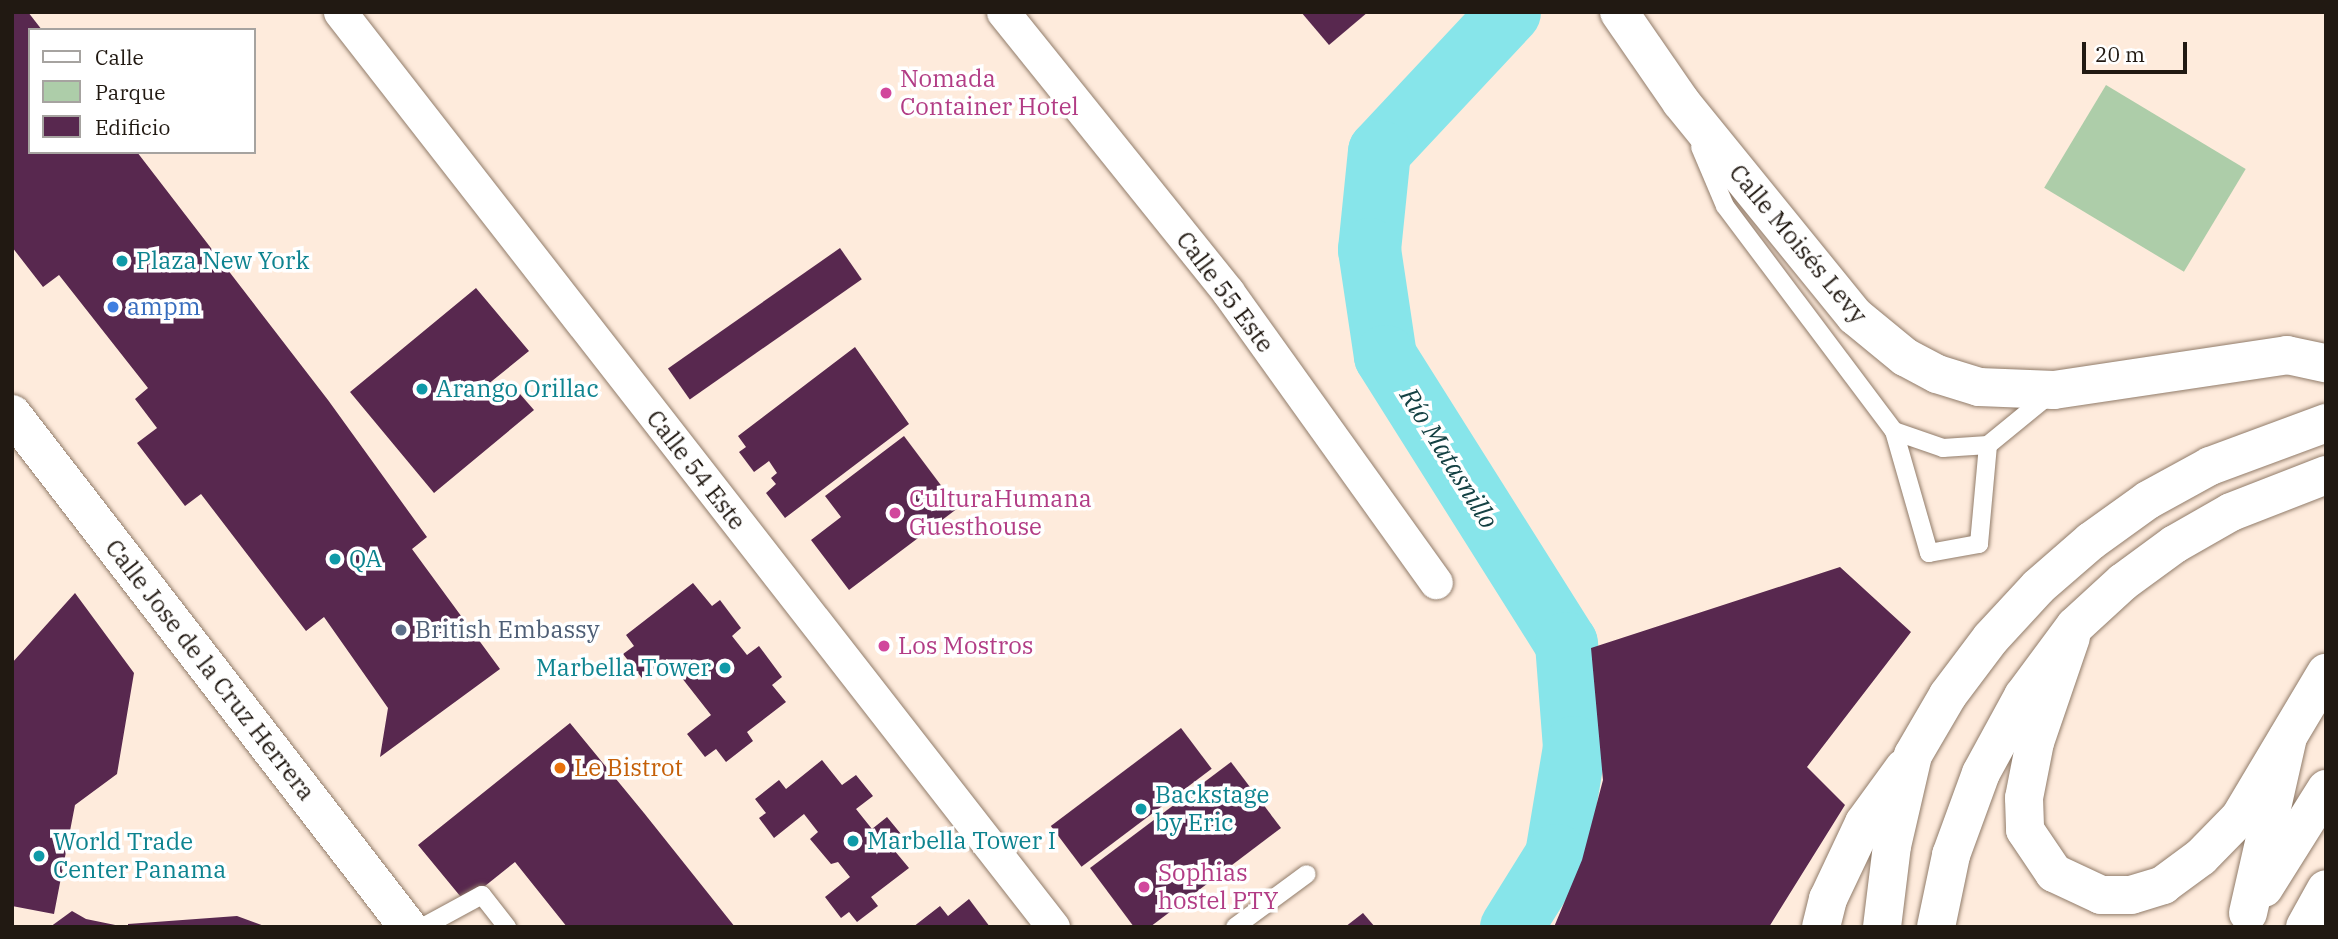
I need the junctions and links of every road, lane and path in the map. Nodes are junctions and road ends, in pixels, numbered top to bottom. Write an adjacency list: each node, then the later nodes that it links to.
1 (340, 12): 24 (street, Calle 54 Este)
2 (1003, 12): 12 (street, Calle 55 Este)
3 (1619, 12): 4 (main road, Calle Moisés Levy)
4 (1681, 102): 6 (main road, Calle Moisés Levy); 9 (lane)
5 (2326, 363): 6 (main road, Calle Moisés Levy)
6 (2054, 390): 10 (lane)
7 (12, 414): 21 (main road, Calle Jose de la Cruz Herrera)
8 (2326, 423): 16 (main road)
9 (1894, 431): 10 (lane); 10 (lane)
10 (1988, 445)
11 (2326, 475): 13 (main road)
12 (1436, 582)
13 (2075, 626): 15 (main road); 28 (main road)
14 (2326, 673): 15 (main road)
15 (2288, 737): 20 (main road)
16 (1913, 755): 26 (main road); 27 (main road)
17 (2326, 789): 20 (main road)
18 (1307, 874): 25 (lane)
19 (2326, 889): 29 (main road)
20 (2245, 920)
21 (408, 927)
22 (423, 927): 23 (lane)
23 (507, 927)
24 (1053, 927)
25 (1236, 927)
26 (1821, 927)
27 (1882, 927)
28 (1936, 927)
29 (2305, 927)

